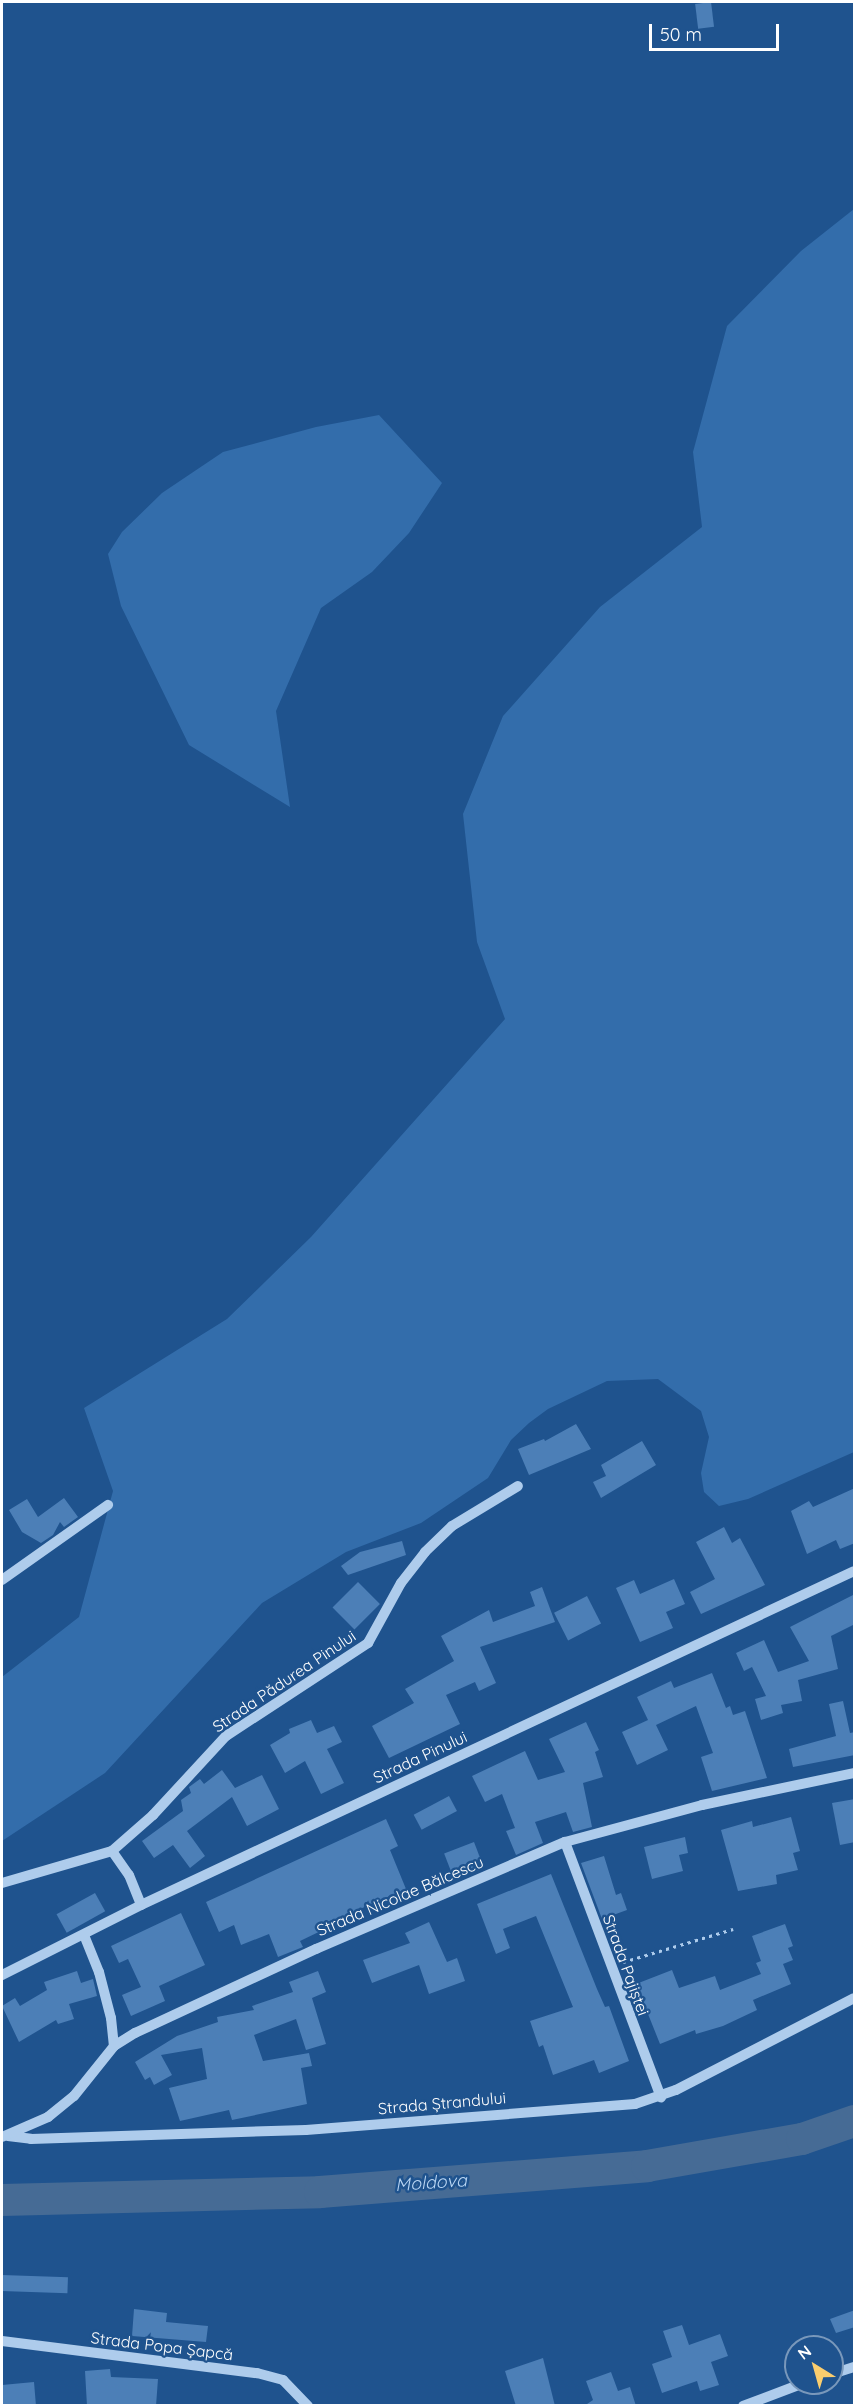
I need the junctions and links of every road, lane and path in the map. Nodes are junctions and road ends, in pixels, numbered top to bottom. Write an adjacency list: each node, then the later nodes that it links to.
1 (518, 1486): 7 (street, Strada Pădurea Pinului)
2 (108, 1505): 4 (street)
3 (855, 1571): 9 (street, Strada Pinului)
4 (2, 1580)
5 (855, 1773): 6 (street, Strada Nicolae Bălcescu)
6 (565, 1842): 12 (street, Strada Pajiștei); 15 (street, Strada Nicolae Bălcescu)
7 (112, 1851): 8 (street); 9 (street)
8 (2, 1883)
9 (141, 1905): 11 (street, Strada Pinului)
10 (733, 1929): 12 (path)
11 (84, 1935): 13 (street, Strada Pinului); 15 (street)
12 (609, 1965): 16 (street, Strada Pajiștei)
13 (2, 1975)
14 (855, 1998): 16 (street, Strada Ștrandului)
15 (114, 2046): 17 (street, Strada Nicolae Bălcescu)
16 (661, 2097): 17 (street, Strada Ștrandului)
17 (5, 2137)
18 (2, 2341): 20 (street, Strada Popa Șapcă)
19 (784, 2391): 21 (street)
20 (308, 2406)
21 (743, 2406)

